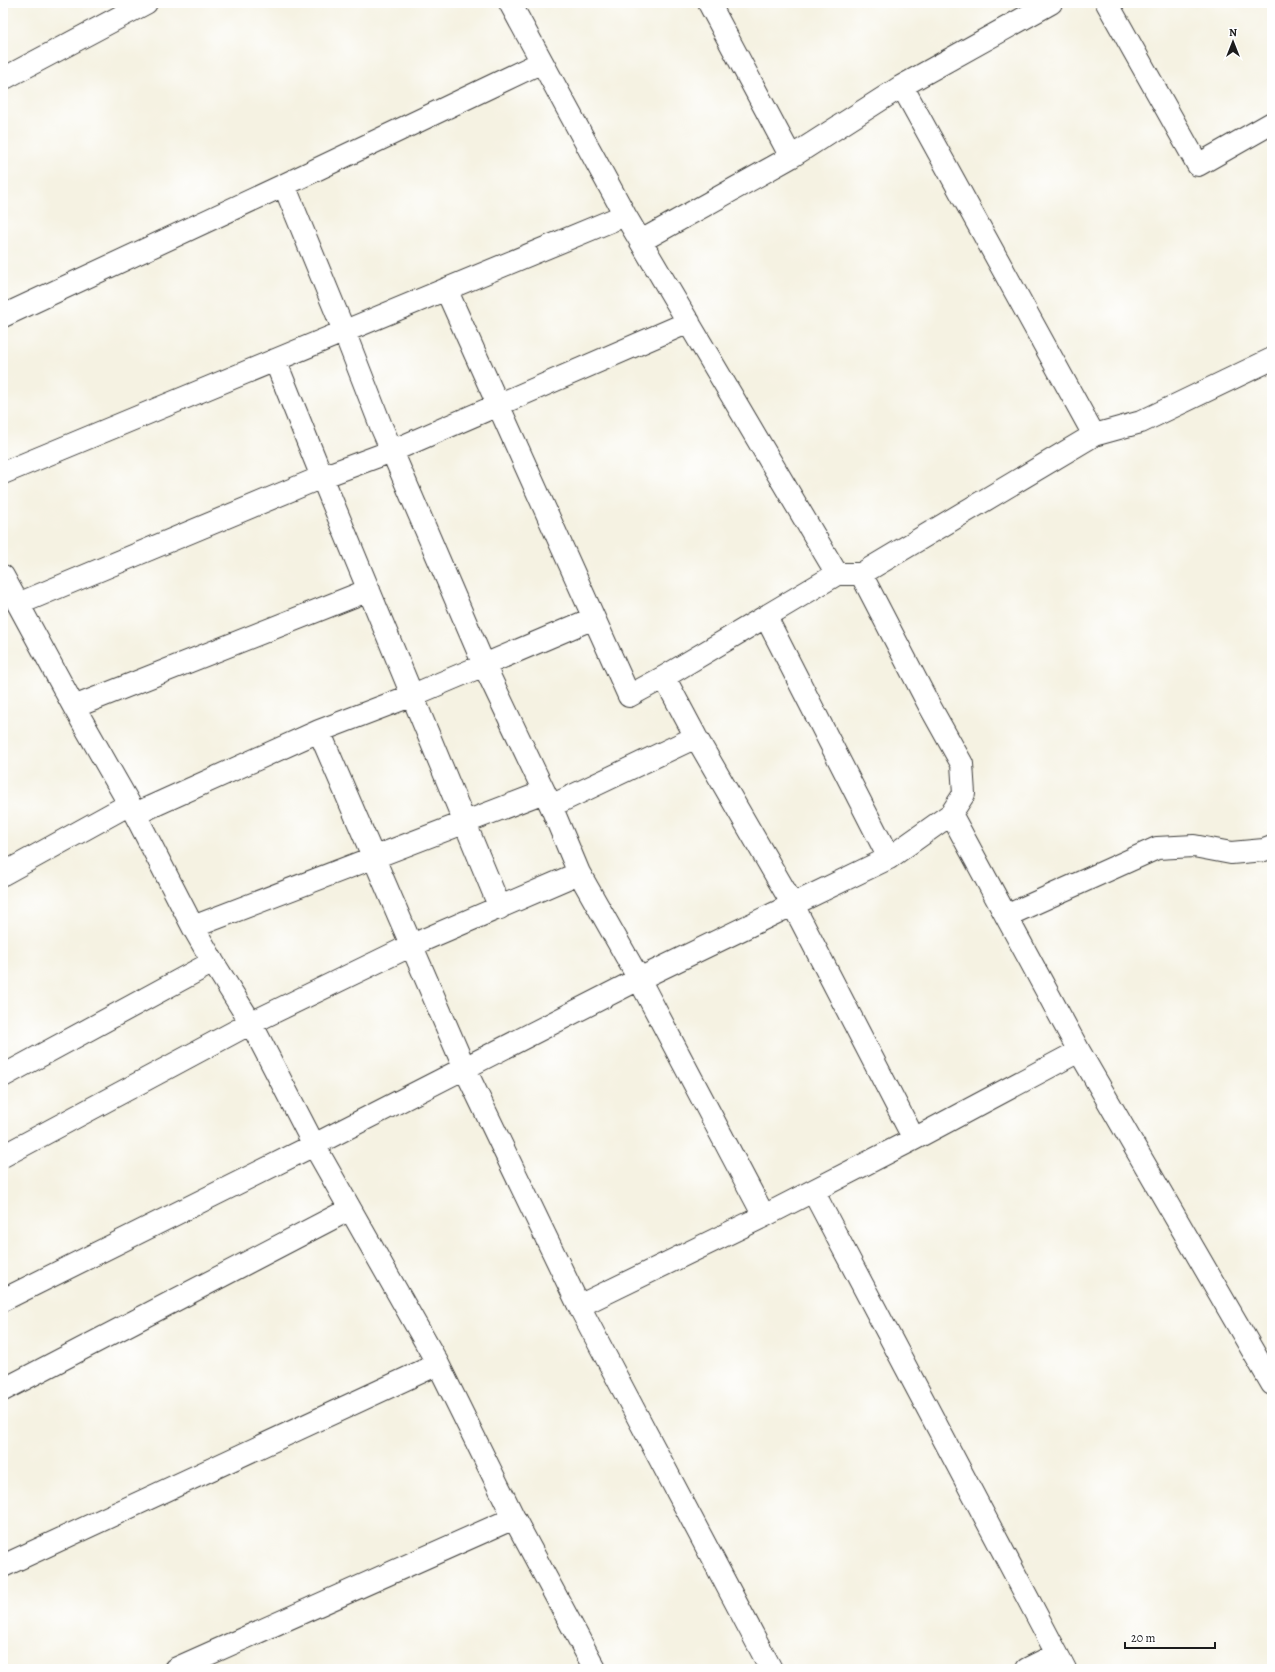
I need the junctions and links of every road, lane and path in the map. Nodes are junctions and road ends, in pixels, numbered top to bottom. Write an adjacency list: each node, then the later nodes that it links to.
1 (146, 3): 7 (street)
2 (510, 3): 6 (street)
3 (708, 3): 10 (street)
4 (1051, 3): 8 (street)
5 (1107, 3): 9 (street)
6 (542, 62): 11 (street); 12 (street)
7 (3, 79)
8 (902, 86): 10 (street); 21 (street)
9 (1272, 123)
10 (791, 157): 13 (street)
11 (284, 185): 15 (street); 17 (street)
12 (625, 215): 13 (street); 14 (street)
13 (641, 241): 16 (street)
14 (446, 289): 17 (street); 20 (street)
15 (3, 316)
16 (689, 322): 20 (street); 25 (street)
17 (344, 331): 19 (street); 22 (street)
18 (1272, 359): 21 (street)
19 (275, 360): 23 (street); 24 (street)
20 (498, 405): 22 (street); 31 (street)
21 (1094, 435): 26 (street)
22 (392, 451): 24 (street); 32 (street)
23 (3, 473)
24 (322, 477): 28 (street); 29 (street)
25 (837, 574): 26 (street); 30 (street)
26 (861, 574): 40 (street)
27 (3, 576): 29 (street)
28 (369, 590): 34 (street); 35 (street)
29 (18, 604): 35 (street)
30 (766, 617): 33 (street); 44 (street)
31 (594, 618): 32 (street); 33 (street)
32 (484, 665): 34 (street); 38 (street)
33 (664, 677): 37 (street)
34 (413, 695): 36 (street); 41 (street)
35 (74, 707): 39 (street)
36 (319, 731): 39 (street); 43 (street)
37 (696, 737): 38 (street); 47 (street)
38 (547, 799): 41 (street); 45 (street)
39 (132, 810): 46 (street); 50 (street)
40 (951, 814): 44 (street); 49 (street)
41 (465, 822): 43 (street); 48 (street)
42 (1272, 847): 49 (street)
43 (374, 858): 50 (street); 51 (street)
44 (889, 858): 47 (street)
45 (579, 873): 48 (street); 53 (street)
46 (3, 874)
47 (793, 905): 53 (street); 58 (street)
48 (500, 908): 51 (street)
49 (1006, 916): 55 (street)
50 (193, 927): 52 (street)
51 (412, 946): 54 (street); 56 (street)
52 (213, 962): 54 (street); 57 (street)
53 (639, 979): 56 (street); 63 (street)
54 (250, 1023): 59 (street); 60 (street)
55 (1079, 1051): 58 (street); 67 (street)
56 (464, 1067): 59 (street); 65 (street)
57 (3, 1076)
58 (914, 1139): 61 (street)
59 (314, 1145): 62 (street); 64 (street)
60 (3, 1156)
61 (813, 1191): 63 (street); 71 (street)
62 (350, 1208): 66 (street); 68 (street)
63 (764, 1216): 65 (street)
64 (3, 1300)
65 (578, 1306): 74 (street)
66 (438, 1364): 69 (street); 70 (street)
67 (1272, 1384)
68 (3, 1390)
69 (514, 1518): 72 (street); 73 (street)
70 (3, 1566)
71 (1061, 1662): 75 (street)
72 (175, 1669)
73 (596, 1669)
74 (771, 1669)
75 (1027, 1669)

